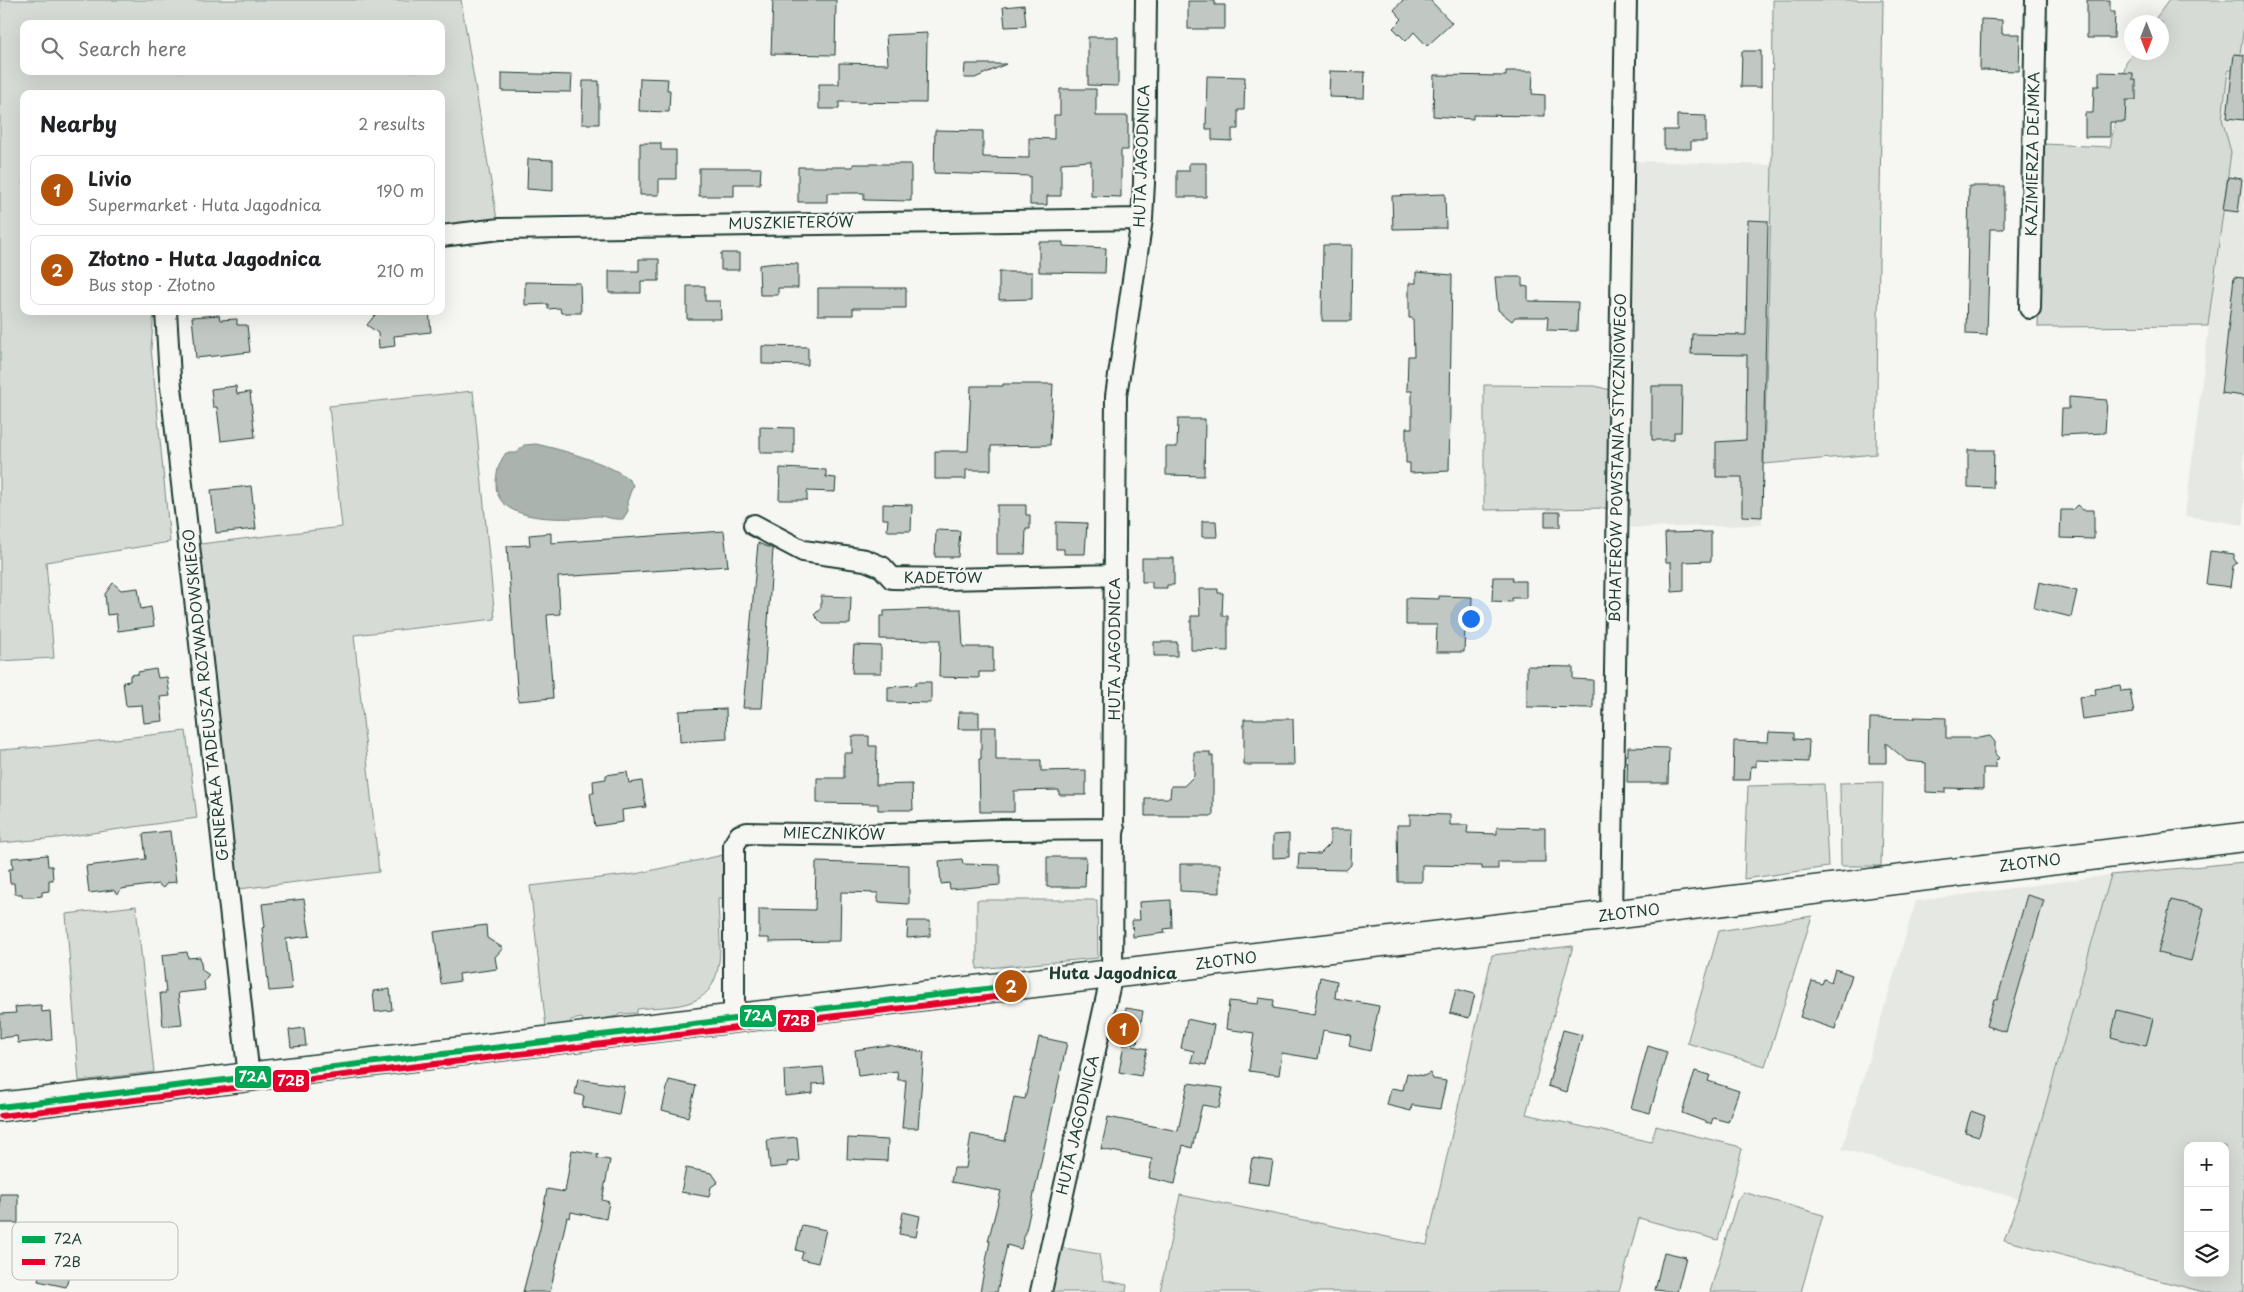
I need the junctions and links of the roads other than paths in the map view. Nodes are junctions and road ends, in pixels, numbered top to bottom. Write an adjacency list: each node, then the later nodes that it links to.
1 (1146, 0): 4 (street, HUTA JAGODNICA)
2 (1626, 0): 12 (street, BOHATERÓW POWSTANIA STYCZNIOWEGO)
3 (2036, 0): 6 (street, KAZIMIERZA DEJMKA)
4 (1142, 219): 5 (street, MUSZKIETERÓW); 9 (street, HUTA JAGODNICA)
5 (445, 236)
6 (2030, 308)
7 (166, 315): 15 (street, GENERAŁA TADEUSZA ROZWADOWSKIEGO)
8 (754, 525): 9 (street, KADETÓW)
9 (1115, 575): 10 (street, HUTA JAGODNICA)
10 (1114, 829): 13 (street, HUTA JAGODNICA); 14 (street, MIECZNIKÓW)
11 (2244, 837): 12 (street, ZŁOTNO)
12 (1611, 915): 13 (street, ZŁOTNO)
13 (1112, 974): 14 (street, ZŁOTNO); 17 (street, HUTA JAGODNICA)
14 (734, 1018): 15 (street, ZŁOTNO)
15 (249, 1078): 16 (street, ZŁOTNO)
16 (0, 1107)
17 (1041, 1292)

